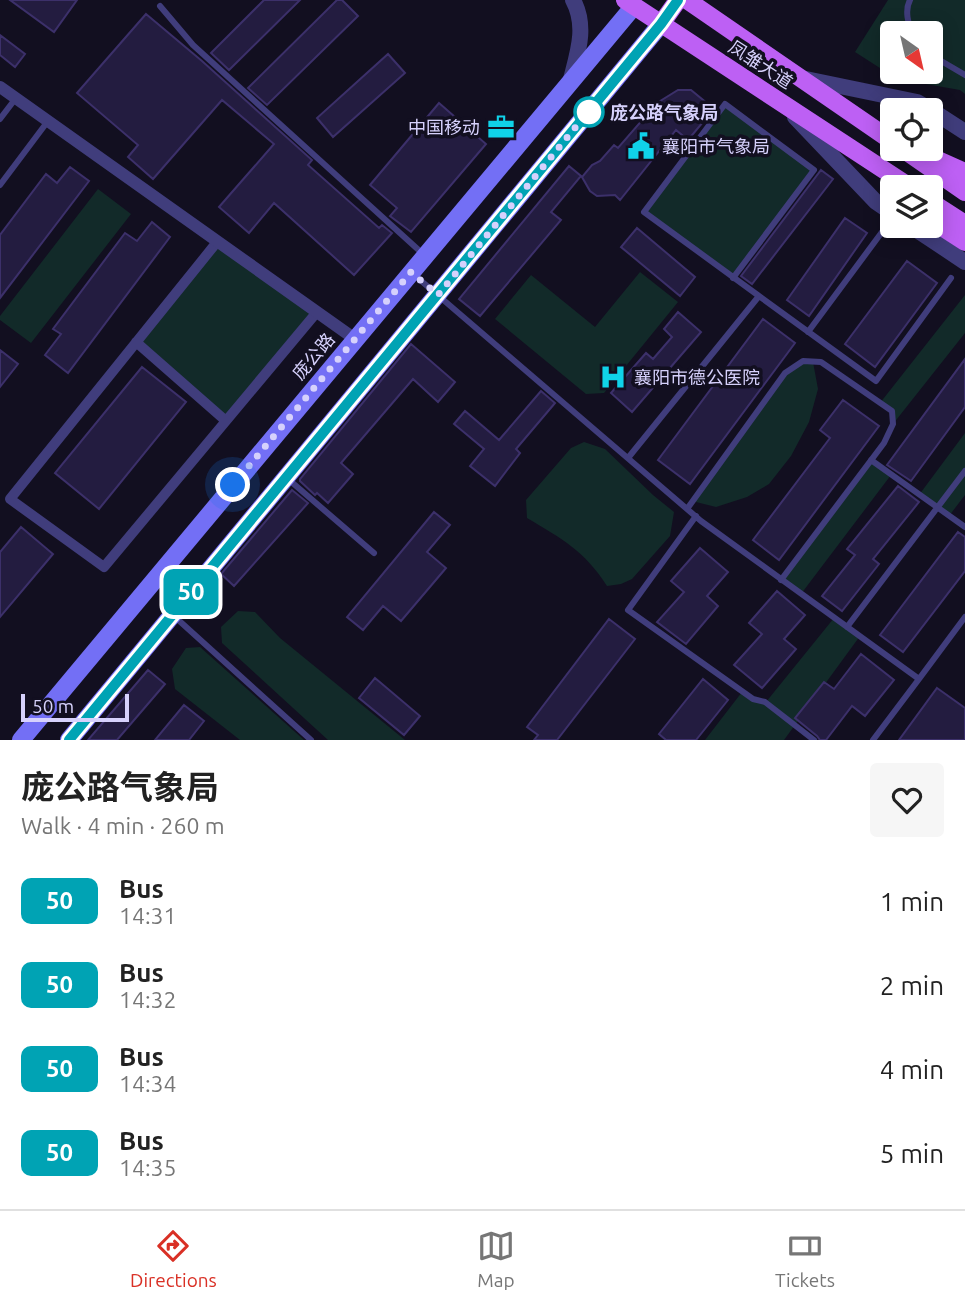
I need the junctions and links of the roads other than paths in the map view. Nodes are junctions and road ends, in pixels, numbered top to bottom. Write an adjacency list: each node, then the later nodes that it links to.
1 (573, 0): 12 (street)
2 (678, 0): 8 (main road)
3 (687, 0): 11 (main road, 凤雏大道)
4 (911, 0): 7 (lane)
5 (632, 2): 8 (main road, 凤雏大道); 12 (main road, 庞公路)
6 (160, 6): 38 (lane)
7 (908, 21)
8 (661, 24): 16 (main road, 凤雏大道); 43 (main road)
9 (943, 62): 10 (lane)
10 (965, 75)
11 (801, 78): 15 (street); 20 (main road, 凤雏大道)
12 (571, 79): 38 (main road, 庞公路)
13 (0, 87): 14 (street)
14 (16, 98): 18 (lane); 19 (street)
15 (898, 98)
16 (782, 103): 24 (main road, 凤雏大道); 30 (street)
17 (943, 118): 21 (street)
18 (0, 119)
19 (48, 121): 28 (lane); 36 (street)
20 (880, 132)
21 (965, 132)
22 (921, 161): 29 (main road, 凤雏大道)
23 (940, 161): 25 (main road)
24 (875, 163): 26 (main road, 凤雏大道); 27 (main road, 凤雏大道)
25 (965, 172)
26 (886, 175)
27 (892, 175)
28 (0, 185)
29 (965, 192)
30 (880, 205)
31 (943, 210): 32 (main road)
32 (965, 224)
33 (943, 228): 37 (main road)
34 (880, 235): 46 (lane)
35 (929, 238): 39 (street)
36 (217, 242): 45 (street); 48 (street)
37 (965, 242)
38 (425, 256): 40 (main road, 庞公路)
39 (965, 262)
40 (411, 272): 43 (lane); 47 (main road, 庞公路)
41 (733, 278): 41 (lane); 44 (lane)
42 (951, 278): 46 (lane)
43 (438, 295): 50 (lane); 53 (main road)
44 (759, 296): 46 (lane); 50 (lane)
45 (317, 312): 47 (street); 49 (street)
46 (808, 332)
47 (355, 339): 64 (main road, 庞公路)
48 (136, 342): 49 (street); 49 (street)
49 (226, 421)
50 (628, 458): 55 (lane)
51 (871, 460): 54 (lane); 55 (lane); 59 (lane)
52 (965, 471): 54 (lane)
53 (287, 478): 58 (lane); 60 (main road)
54 (938, 508): 57 (lane); 62 (lane)
55 (687, 509): 56 (lane)
56 (696, 516): 59 (lane); 67 (lane)
57 (965, 527)
58 (374, 553)
59 (781, 580): 62 (lane)
60 (173, 614): 65 (main road); 66 (lane)
61 (965, 617): 63 (lane)
62 (847, 627): 63 (lane)
63 (919, 679): 68 (lane)
64 (21, 740)
65 (69, 740)
66 (311, 740)
67 (814, 740)
68 (873, 740)

